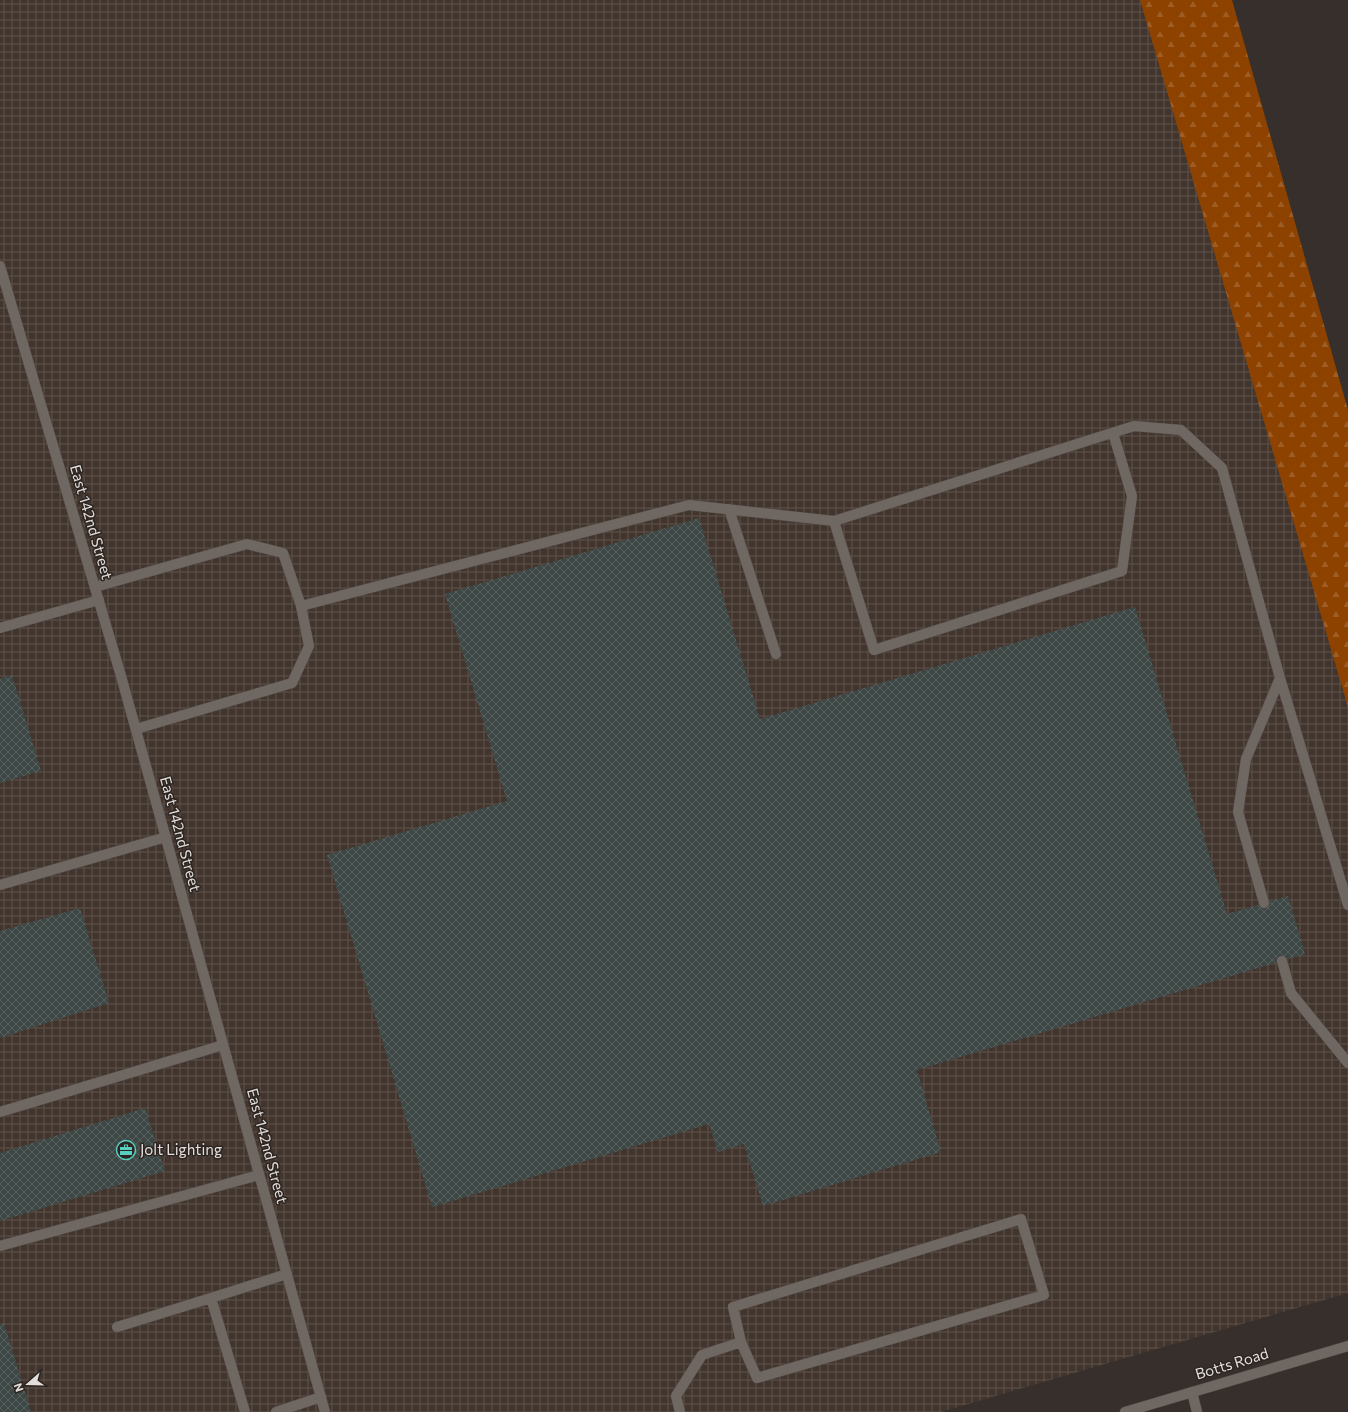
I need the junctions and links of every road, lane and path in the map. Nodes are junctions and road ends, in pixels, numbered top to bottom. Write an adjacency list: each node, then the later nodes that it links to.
1 (0, 266): 5 (street, East 142nd Street)
2 (1113, 433): 4 (street); 4 (street); 10 (street)
3 (729, 509): 4 (street); 7 (street); 9 (street)
4 (834, 521)
5 (95, 587): 6 (street, East 142nd Street); 7 (street)
6 (99, 600): 8 (street); 11 (street, East 142nd Street)
7 (302, 606): 11 (street)
8 (0, 628)
9 (776, 654)
10 (1280, 678): 14 (street); 15 (street)
11 (136, 729): 12 (street, East 142nd Street)
12 (166, 837): 13 (street); 17 (street, East 142nd Street)
13 (0, 885)
14 (1264, 903)
15 (1348, 905)
16 (1282, 961): 18 (street)
17 (224, 1045): 19 (street); 20 (street, East 142nd Street)
18 (1348, 1063)
19 (0, 1112)
20 (259, 1175): 21 (street); 22 (street, East 142nd Street)
21 (0, 1246)
22 (287, 1274): 23 (street); 28 (street, East 142nd Street)
23 (211, 1298): 24 (street); 29 (street)
24 (117, 1327)
25 (741, 1342): 25 (street); 32 (street)
26 (1348, 1346): 27 (street, Botts Road)
27 (1192, 1392): 33 (street, Botts Road); 34 (street)
28 (321, 1397): 30 (street); 31 (street, East 142nd Street)
29 (245, 1412)
30 (276, 1412)
31 (325, 1412)
32 (680, 1412)
33 (1125, 1412)
34 (1196, 1412)

